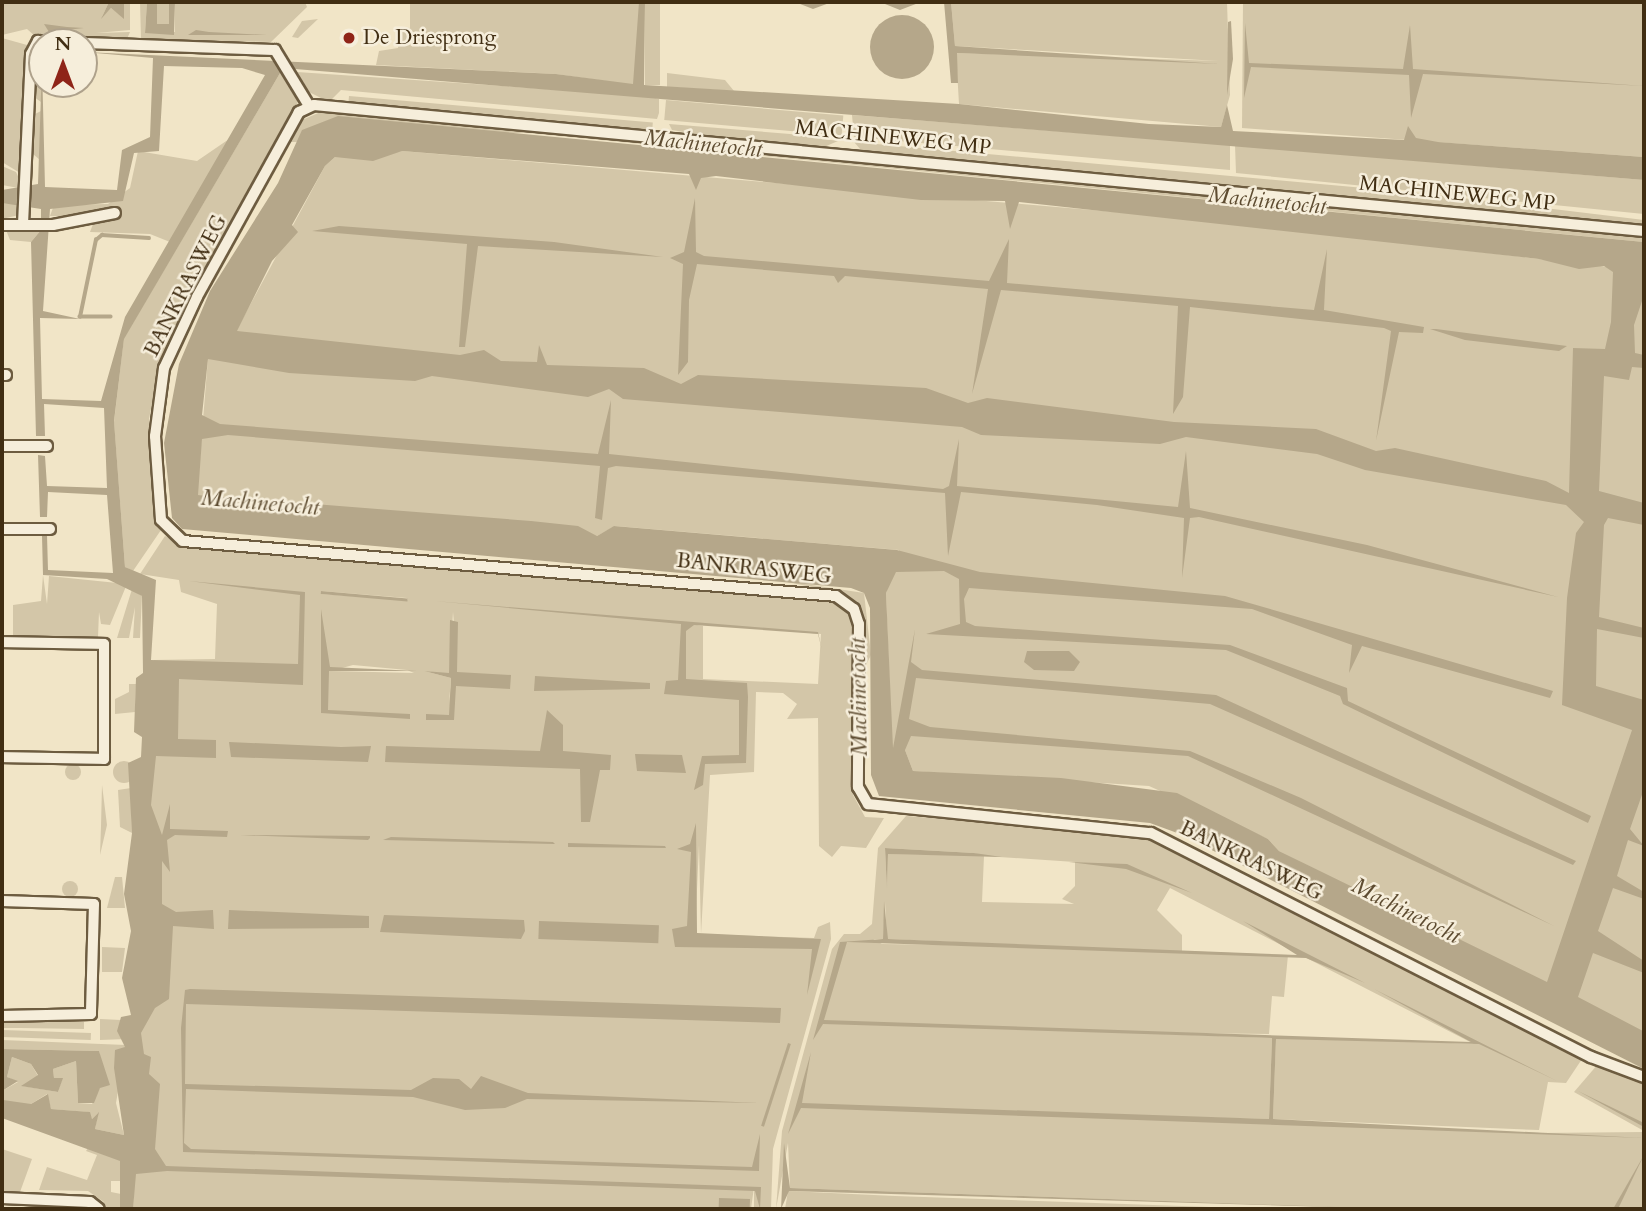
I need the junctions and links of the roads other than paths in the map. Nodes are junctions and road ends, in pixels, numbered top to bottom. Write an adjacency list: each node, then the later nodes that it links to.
1 (98, 43): 3 (street)
2 (30, 98): 5 (street)
3 (309, 106): 7 (street, MACHINEWEG MP); 16 (street, BANKRASWEG)
4 (114, 213): 5 (street)
5 (23, 224): 6 (street)
6 (2, 225)
7 (1644, 231)
8 (2, 446): 9 (street)
9 (47, 446)
10 (2, 529): 11 (street)
11 (50, 529)
12 (2, 642): 13 (street)
13 (2, 757)
14 (2, 901): 15 (street)
15 (2, 1016)
16 (1644, 1077)
17 (2, 1198): 18 (street)
18 (98, 1206)

